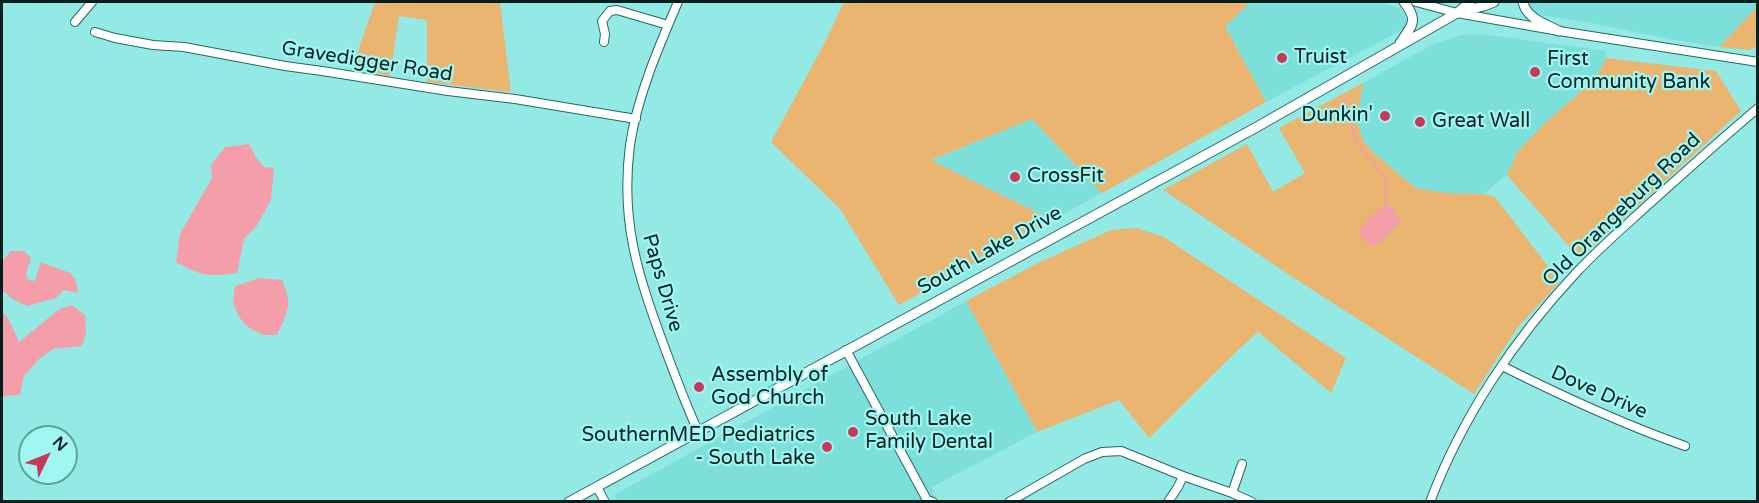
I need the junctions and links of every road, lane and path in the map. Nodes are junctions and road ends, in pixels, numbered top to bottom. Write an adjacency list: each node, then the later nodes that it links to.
1 (92, 2): 9 (street)
2 (678, 2): 10 (street, Paps Drive)
3 (1404, 2): 14 (main road)
4 (1416, 2): 8 (street)
5 (1470, 2): 8 (main road, South Lake Drive)
6 (1494, 2): 8 (main road, South Lake Drive)
7 (1523, 2): 11 (main road)
8 (1458, 13): 11 (street); 14 (main road, South Lake Drive)
9 (75, 22)
10 (668, 25): 13 (street); 19 (street, Paps Drive)
11 (1559, 31): 15 (street)
12 (95, 32): 19 (street, Gravedigger Road)
13 (604, 42)
14 (1396, 48): 20 (main road, South Lake Drive)
15 (1740, 59): 16 (street); 17 (street)
16 (1758, 62)
17 (1758, 67)
18 (1758, 108): 21 (street, Old Orangeburg Road)
19 (636, 119): 22 (street, Paps Drive)
20 (846, 350): 22 (main road, South Lake Drive); 30 (street)
21 (1502, 366): 23 (street, Dove Drive); 34 (street, Old Orangeburg Road)
22 (698, 431): 26 (main road, South Lake Drive)
23 (1685, 447)
24 (1242, 464): 27 (street)
25 (1183, 476): 27 (street); 31 (street); 32 (street)
26 (597, 487): 28 (main road, South Lake Drive); 29 (street)
27 (1232, 493): 33 (street)
28 (569, 501)
29 (605, 501)
30 (933, 501)
31 (1009, 501)
32 (1168, 501)
33 (1252, 501)
34 (1430, 501)

